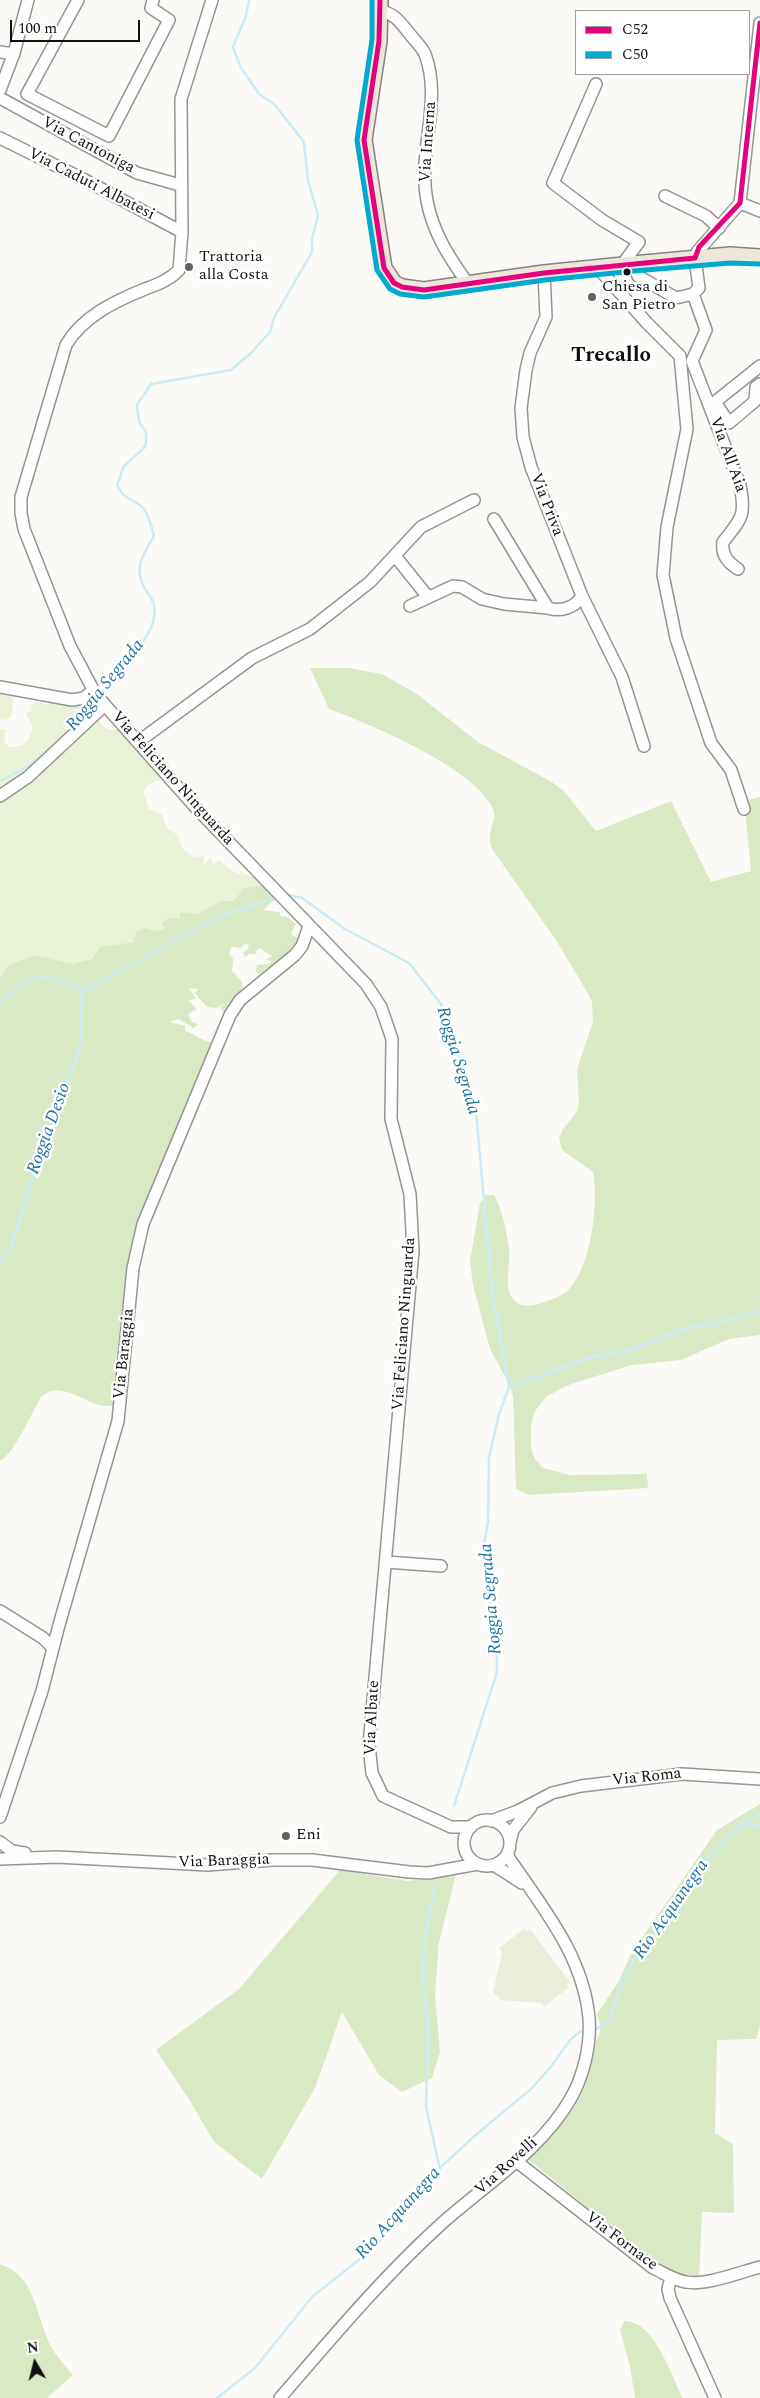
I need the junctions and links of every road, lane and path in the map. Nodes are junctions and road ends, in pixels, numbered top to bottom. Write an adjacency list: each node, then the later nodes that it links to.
1 (28, 0): 8 (street)
2 (78, 0): 3 (street)
3 (153, 0)
4 (212, 0): 14 (street, Via Feliciano Ninguarda)
5 (380, 5): 25 (street, Via Interna); 25 (main road)
6 (760, 23): 13 (street)
7 (0, 52): 8 (street)
8 (14, 54): 10 (street)
9 (596, 84): 22 (street)
10 (0, 90)
11 (0, 98): 14 (street, Via Cantoniga)
12 (0, 138): 19 (street, Via Caduti Albatesi)
13 (754, 139): 16 (street)
14 (180, 185): 19 (street, Via Feliciano Ninguarda)
15 (666, 196): 18 (street)
16 (740, 203): 17 (street); 18 (street)
17 (760, 211)
18 (718, 228): 21 (street)
19 (182, 232): 38 (street, Via Feliciano Ninguarda)
20 (760, 257): 21 (main road)
21 (695, 258): 22 (main road); 26 (street)
22 (627, 265): 23 (main road); 26 (street)
23 (598, 268): 24 (main road); 42 (street)
24 (544, 273): 25 (main road); 33 (street, Via Priva)
25 (469, 285)
26 (693, 294): 32 (street, Via All'Aia)
27 (760, 366): 28 (street)
28 (760, 384)
29 (474, 500): 31 (street)
30 (494, 519): 36 (street)
31 (394, 556): 34 (street); 39 (street)
32 (738, 569)
33 (582, 596): 36 (street); 40 (street, Via Priva)
34 (428, 597): 35 (street); 36 (street)
35 (410, 606)
36 (548, 608)
37 (0, 687): 38 (street)
38 (100, 698): 39 (street, Via Feliciano Ninguarda); 41 (street)
39 (138, 742): 43 (street, Via Feliciano Ninguarda)
40 (644, 746)
41 (0, 796)
42 (744, 808)
43 (309, 926): 44 (street, Via Feliciano Ninguarda); 47 (street, Via Baraggia)
44 (386, 1562): 45 (street); 52 (street, Via Albate)
45 (441, 1566)
46 (0, 1612): 47 (street)
47 (53, 1648): 50 (street, Via Baraggia)
48 (760, 1778): 49 (street, Via Roma)
49 (538, 1801): 51 (street, Via Roma); 55 (street, Via Roma)
50 (0, 1817)
51 (491, 1821): 53 (street); 55 (street)
52 (451, 1827): 53 (street, Via Albate); 56 (street, Via Albate)
53 (471, 1827): 56 (street)
54 (0, 1842): 58 (street)
55 (510, 1842): 57 (street)
56 (465, 1843): 60 (street); 62 (street)
57 (507, 1855): 61 (street); 63 (street, Via Rovelli)
58 (54, 1857): 59 (street, Via Baraggia); 62 (street, Via Baraggia)
59 (0, 1859)
60 (478, 1864): 61 (street); 62 (street, Via Baraggia)
61 (494, 1865): 63 (street, Via Rovelli)
62 (447, 1869)
63 (528, 1887): 64 (street, Via Rovelli)
64 (516, 2161): 66 (street, Via Fornace); 67 (street, Via Rovelli)
65 (760, 2267): 66 (street)
66 (671, 2277): 68 (street, Via Fornace)
67 (280, 2398)
68 (715, 2398)

